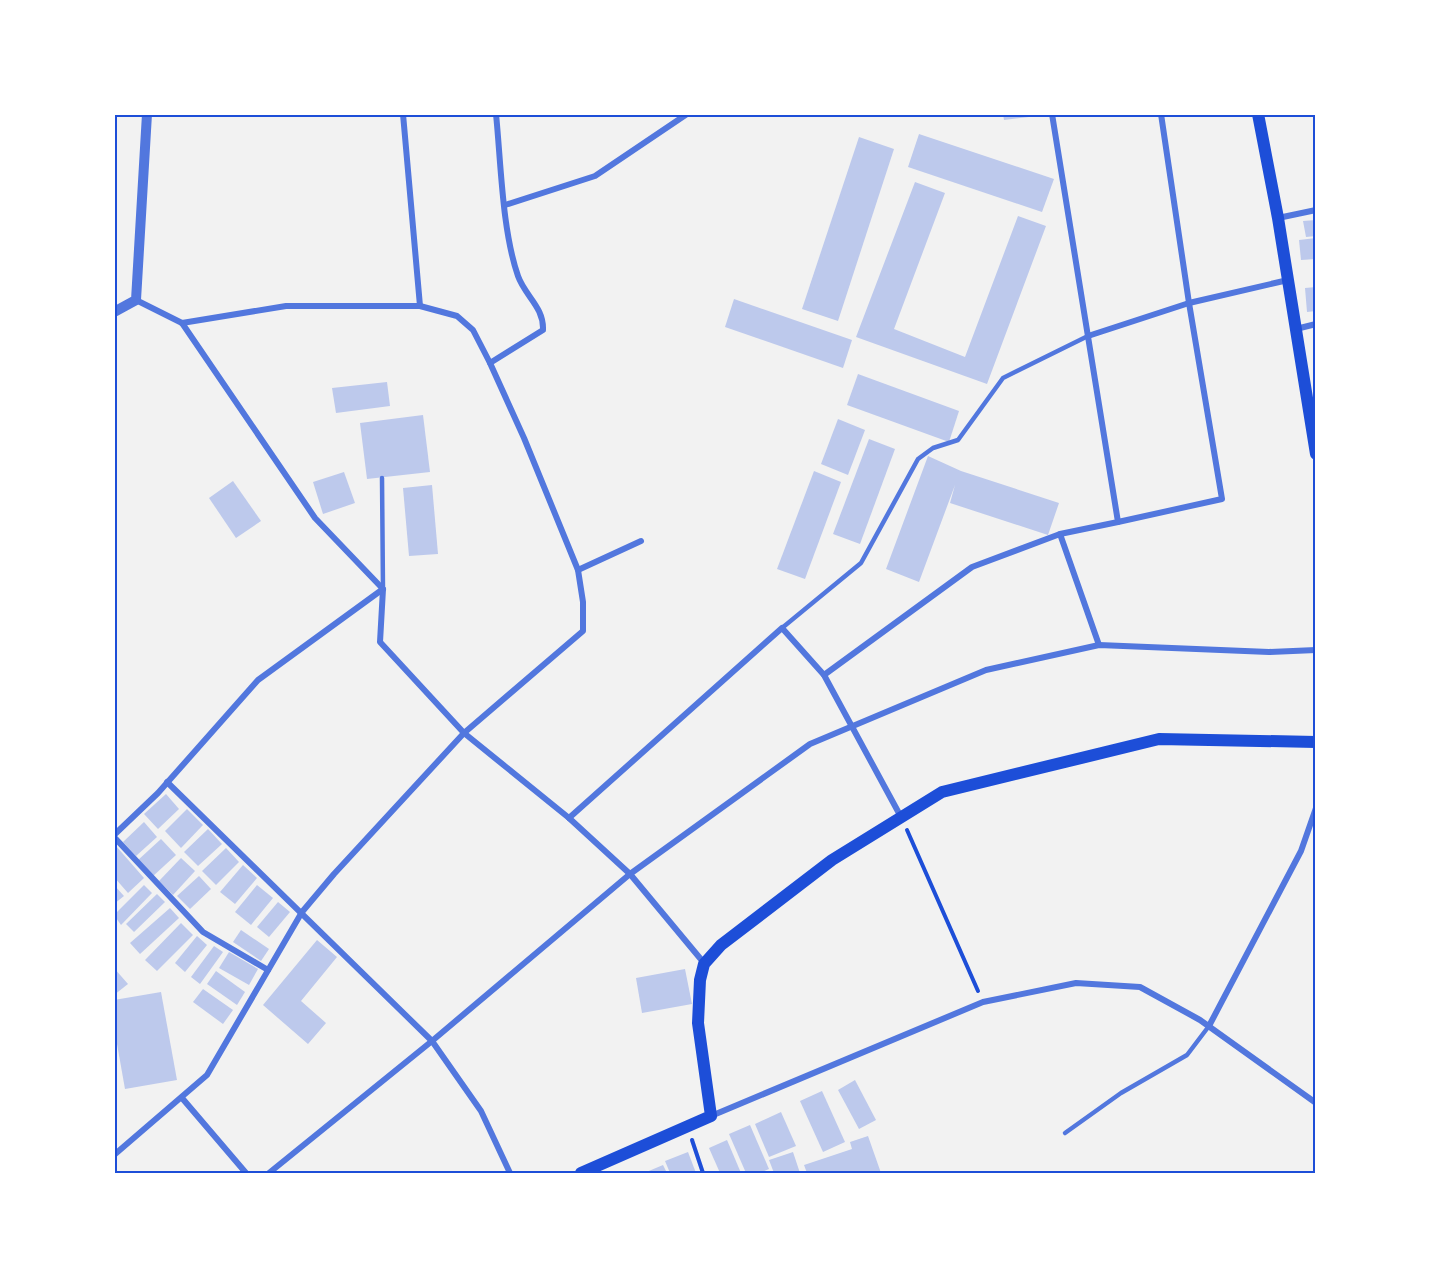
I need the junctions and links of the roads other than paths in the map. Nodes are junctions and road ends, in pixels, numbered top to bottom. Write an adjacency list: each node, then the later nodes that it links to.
1 (147, 114): 12 (street)
2 (403, 114): 14 (street)
3 (496, 114): 8 (street)
4 (687, 114): 8 (street)
5 (1052, 114): 19 (street)
6 (1161, 114): 13 (street)
7 (1258, 114): 10 (main road)
8 (505, 205): 20 (street)
9 (1316, 210): 10 (street)
10 (1278, 219): 11 (main road)
11 (1288, 280): 13 (street); 18 (main road)
12 (136, 300): 15 (street); 16 (street)
13 (1189, 303): 19 (street); 23 (street)
14 (420, 306): 16 (street); 20 (street)
15 (114, 312)
16 (182, 323): 27 (street)
17 (1316, 324): 18 (street)
18 (1296, 329): 21 (main road)
19 (1088, 336): 23 (street); 28 (lane)
20 (490, 363): 26 (street)
21 (1316, 454)
22 (382, 478): 27 (lane)
23 (1118, 522): 24 (street)
24 (1060, 534): 29 (street); 31 (street)
25 (641, 541): 26 (street)
26 (578, 570): 33 (street)
27 (383, 589): 33 (street); 35 (street)
28 (782, 628): 31 (street); 37 (street)
29 (1099, 645): 30 (street); 32 (street)
30 (1316, 650)
31 (824, 675): 32 (street)
32 (852, 728): 38 (street); 40 (street)
33 (464, 733): 37 (street); 41 (street)
34 (1316, 742): 38 (main road)
35 (167, 782): 39 (street); 41 (street)
36 (1315, 812): 44 (street)
37 (569, 818): 40 (street)
38 (901, 818): 42 (main road)
39 (114, 836): 43 (street)
40 (630, 874): 42 (street); 45 (street)
41 (302, 912): 43 (street); 45 (street)
42 (705, 964): 48 (main road)
43 (268, 970): 46 (street)
44 (1209, 1026): 47 (street); 48 (street); 49 (lane)
45 (432, 1041): 52 (street); 53 (street)
46 (182, 1098): 50 (street); 51 (street)
47 (1316, 1103)
48 (711, 1116): 54 (main road)
49 (1065, 1133)
50 (114, 1155)
51 (246, 1173)
52 (269, 1173)
53 (510, 1173)
54 (581, 1173)

